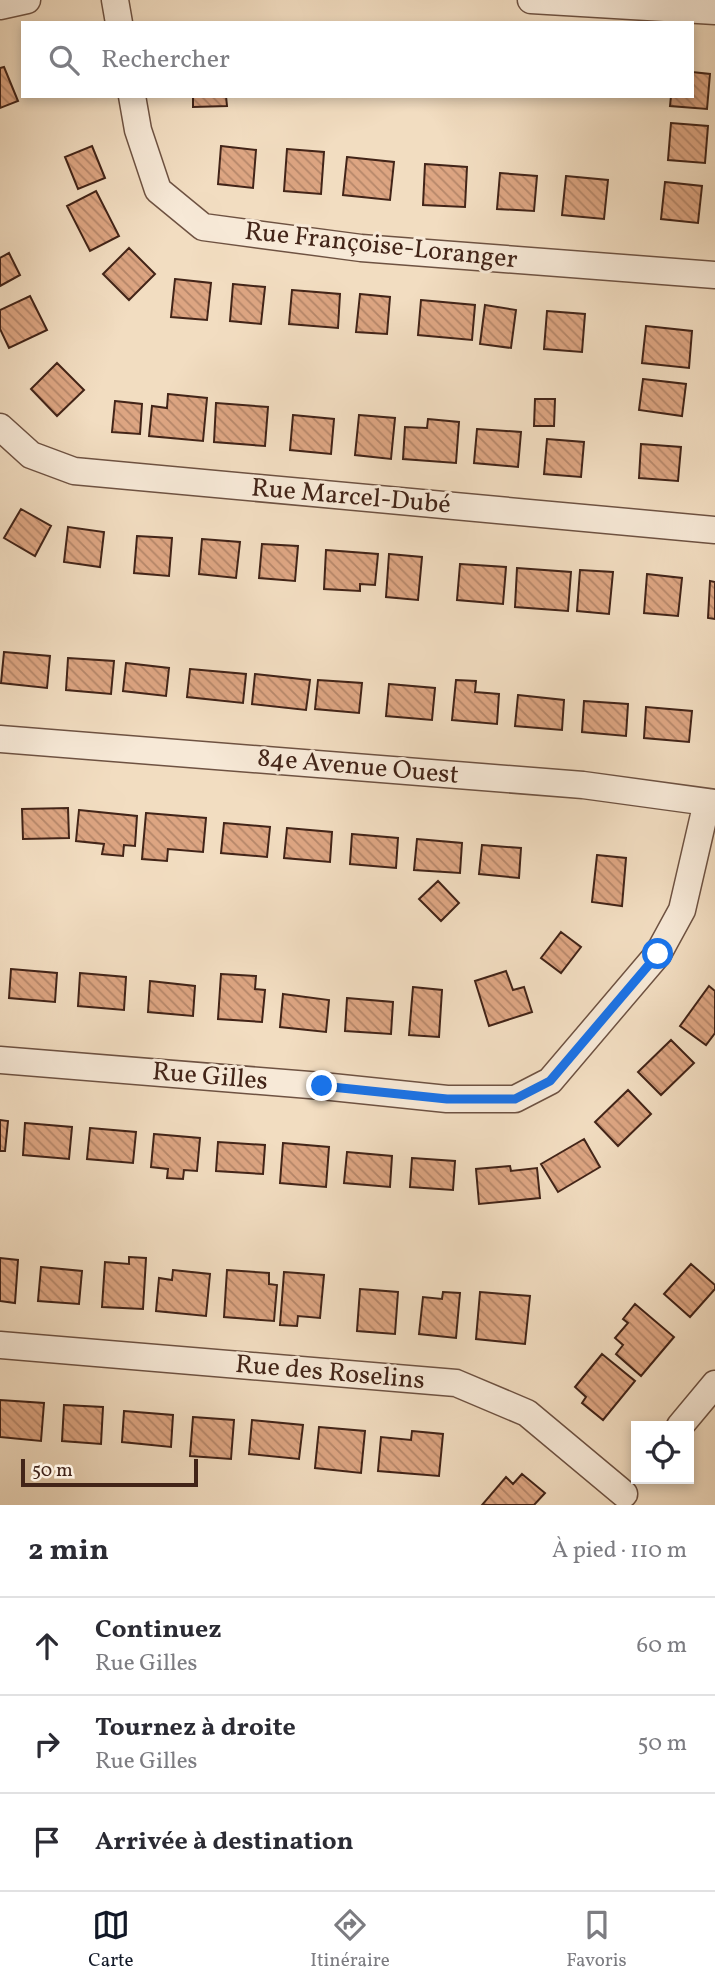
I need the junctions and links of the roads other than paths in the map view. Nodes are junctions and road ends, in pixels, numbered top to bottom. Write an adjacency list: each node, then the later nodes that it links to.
1 (27, 0): 4 (street)
2 (115, 0): 6 (street)
3 (531, 0): 5 (street)
4 (0, 6)
5 (715, 11)
6 (119, 21)
7 (132, 98): 8 (street, Rue Françoise-Loranger)
8 (715, 275)
9 (0, 427): 10 (street, Rue Marcel-Dubé)
10 (715, 530)
11 (0, 739): 12 (street, 84e Avenue Ouest)
12 (711, 803): 13 (street, Rue Gilles)
13 (0, 1060)
14 (0, 1345): 17 (street, Rue des Roselins)
15 (715, 1384): 16 (street)
16 (684, 1421)
17 (626, 1493)

